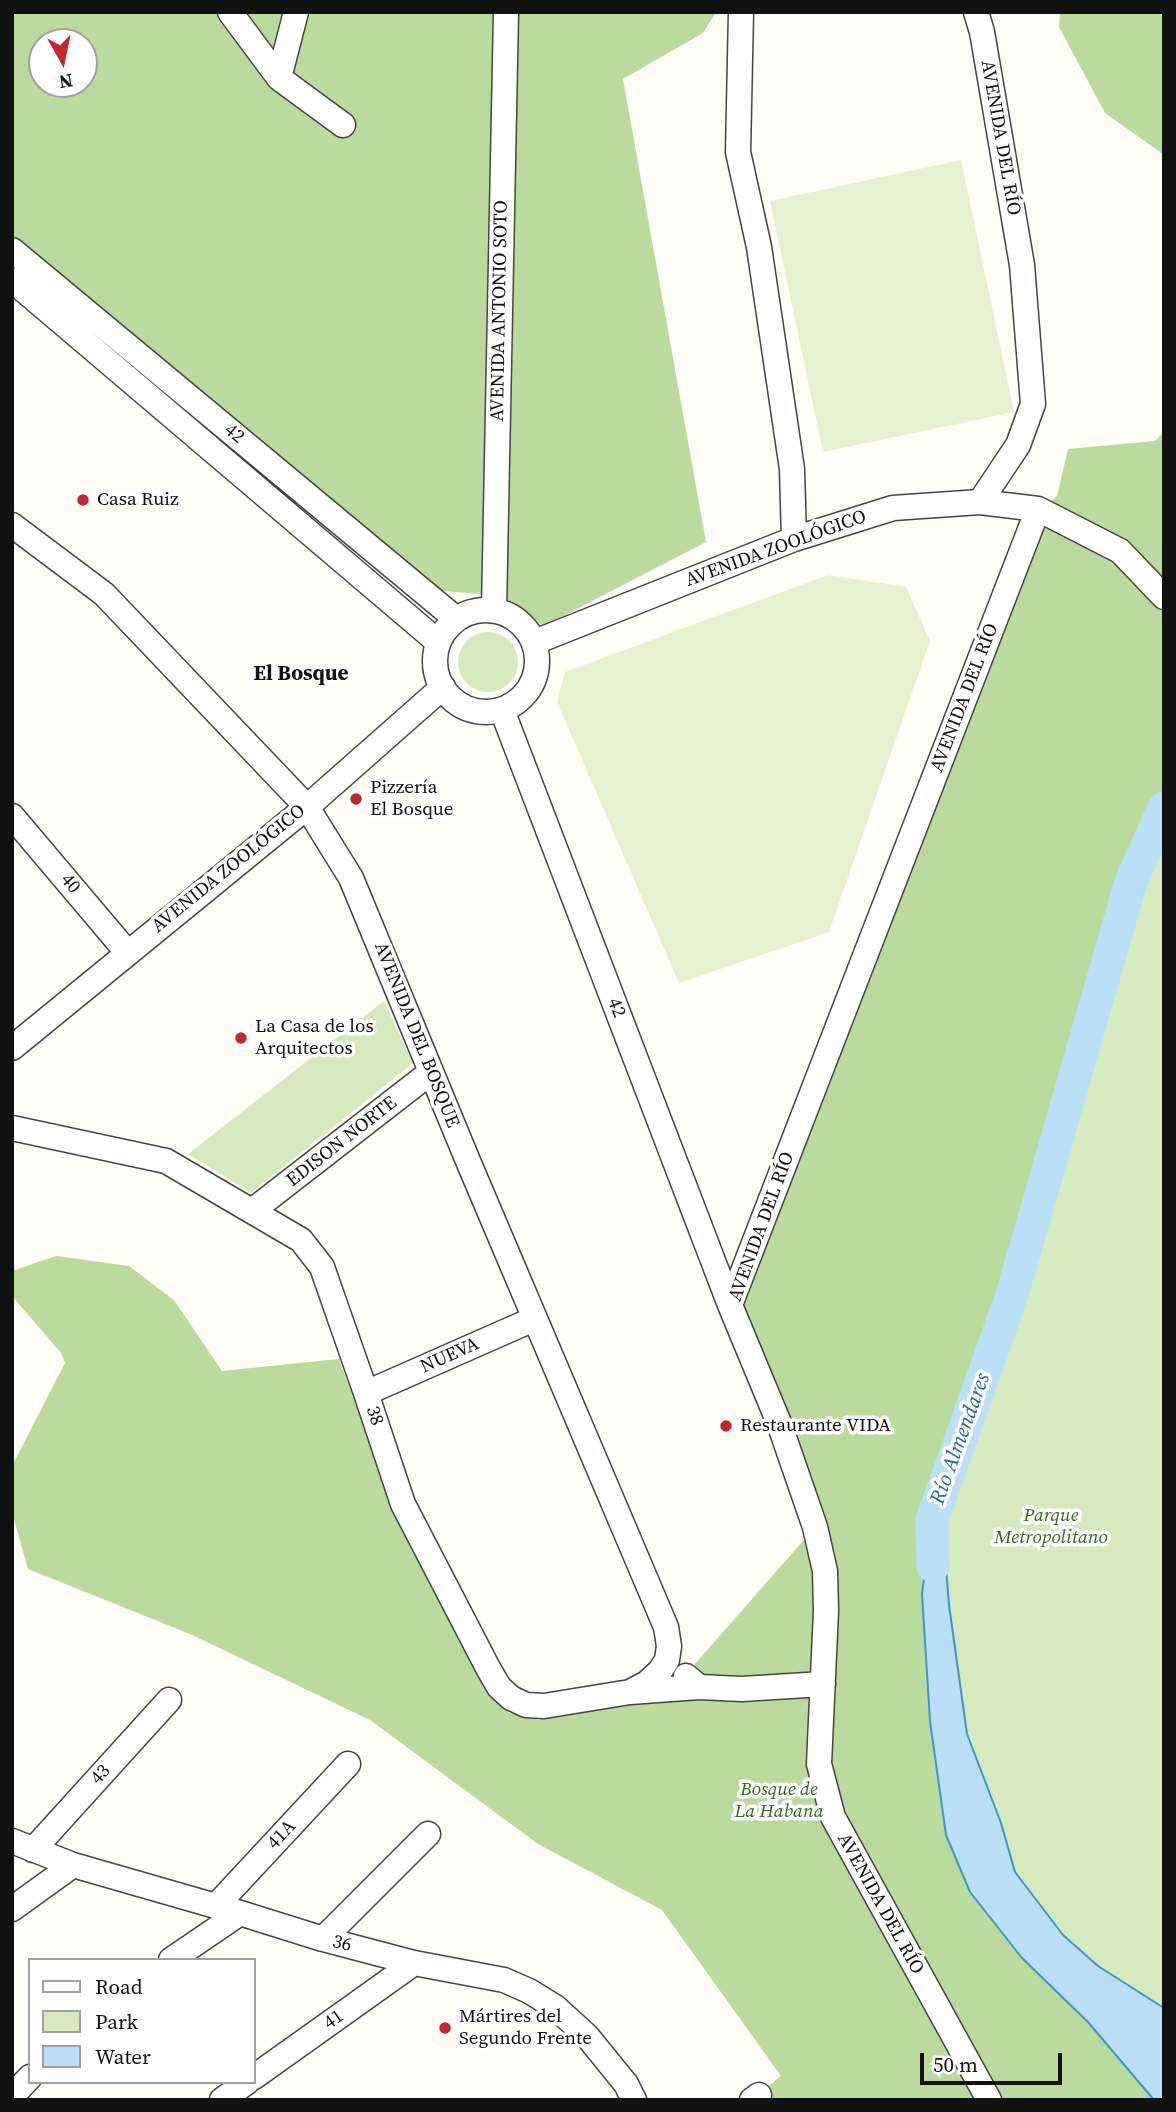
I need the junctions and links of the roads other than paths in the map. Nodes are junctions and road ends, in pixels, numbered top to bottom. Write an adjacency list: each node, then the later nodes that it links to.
1 (230, 12): 6 (street)
2 (296, 12): 6 (street)
3 (506, 12): 15 (street, AVENIDA ANTONIO SOTO)
4 (741, 12): 13 (street)
5 (976, 12): 10 (street, AVENIDA DEL RÍO)
6 (279, 78): 7 (street)
7 (343, 125)
8 (12, 250): 16 (street, 42)
9 (12, 280): 17 (street, 42)
10 (980, 502): 11 (street, AVENIDA ZOOLÓGICO); 13 (street, AVENIDA ZOOLÓGICO)
11 (1038, 509): 14 (street, AVENIDA ZOOLÓGICO); 28 (street, AVENIDA DEL RÍO)
12 (12, 525): 21 (street, AVENIDA DEL BOSQUE)
13 (794, 538): 18 (street, AVENIDA ZOOLÓGICO)
14 (1164, 597)
15 (494, 610): 16 (street); 18 (street)
16 (455, 618): 17 (street)
17 (438, 642): 19 (street)
18 (535, 642): 20 (street)
19 (443, 687): 20 (street); 21 (street, AVENIDA ZOOLÓGICO)
20 (502, 710): 28 (street, 42)
21 (307, 807): 23 (street, AVENIDA ZOOLÓGICO); 25 (street, AVENIDA DEL BOSQUE)
22 (12, 816): 23 (street, 40)
23 (127, 952): 24 (street, AVENIDA ZOOLÓGICO)
24 (12, 1048)
25 (431, 1072): 27 (street, EDISON NORTE); 29 (street, AVENIDA DEL BOSQUE)
26 (12, 1128): 27 (street, 38)
27 (252, 1211): 30 (street, 38)
28 (730, 1306): 32 (street, AVENIDA DEL RÍO)
29 (534, 1319): 30 (street, NUEVA); 31 (street, AVENIDA DEL BOSQUE)
30 (366, 1393): 34 (street, 38)
31 (669, 1646): 33 (street, AVENIDA DEL BOSQUE); 34 (street)
32 (823, 1684): 33 (street); 52 (street, AVENIDA DEL RÍO)
33 (699, 1687): 34 (street, 38)
34 (630, 1692)
35 (169, 1700): 38 (street, 43)
36 (348, 1764): 40 (street, 41A)
37 (428, 1834): 43 (street)
38 (22, 1846): 39 (street, 36)
39 (73, 1865): 40 (street, 36); 41 (street)
40 (216, 1906): 42 (street, 36)
41 (12, 1909)
42 (240, 1913): 43 (street, 36); 44 (street)
43 (323, 1939): 45 (street, 36)
44 (174, 1958)
45 (414, 1963): 46 (street, 41); 51 (street, 36)
46 (256, 2076)
47 (28, 2079): 49 (street)
48 (244, 2084): 50 (street)
49 (12, 2096)
50 (222, 2100)
51 (634, 2100)
52 (989, 2100)

